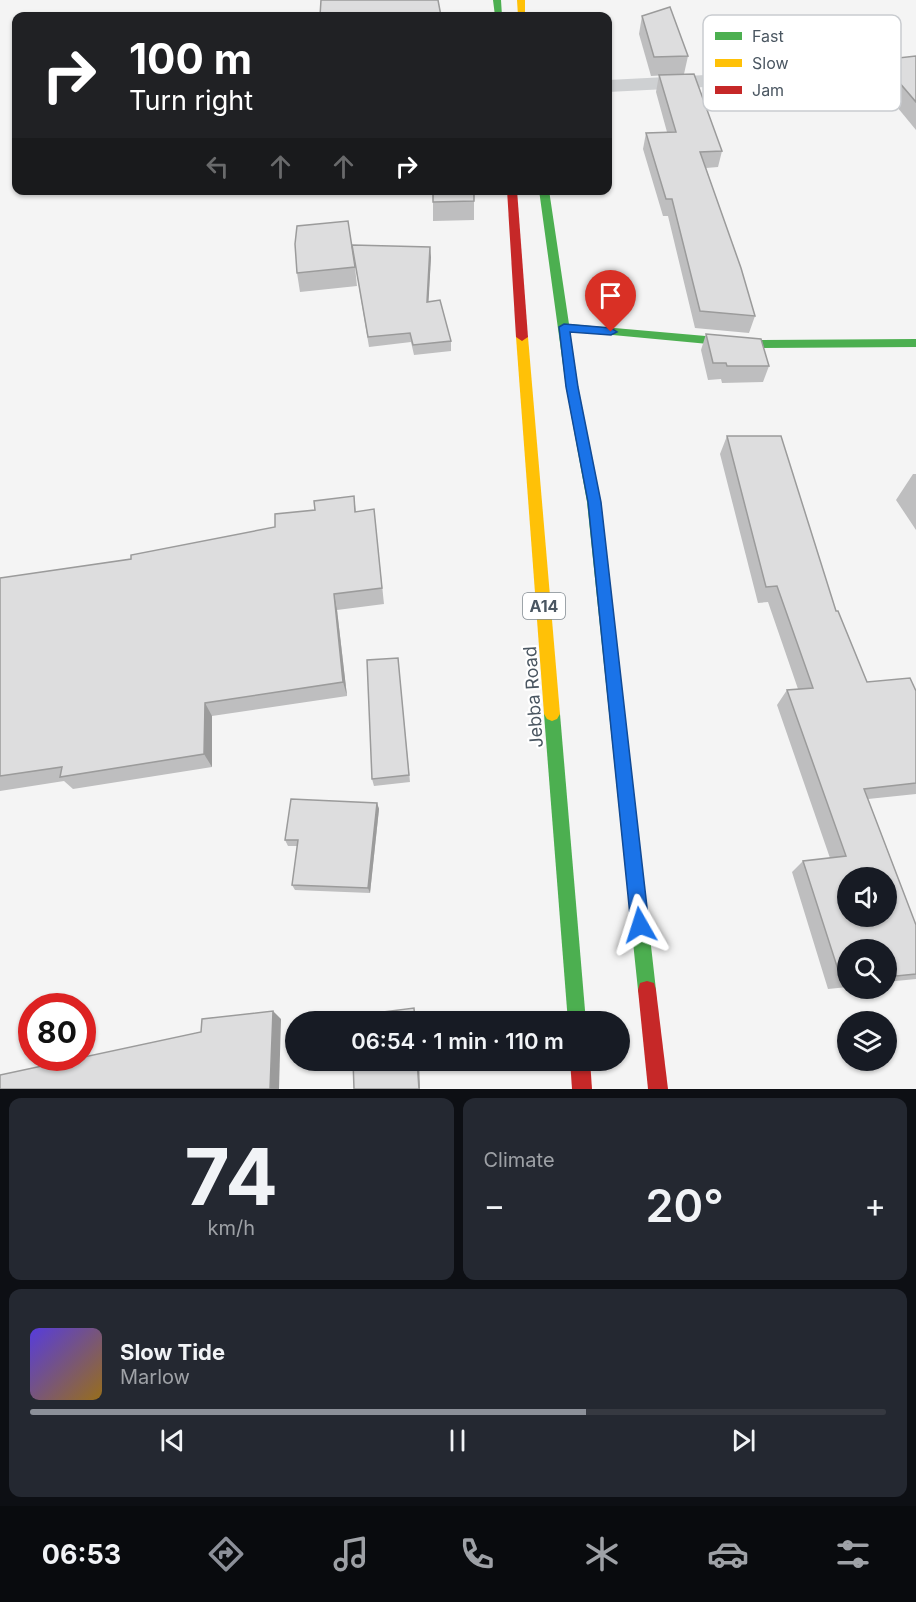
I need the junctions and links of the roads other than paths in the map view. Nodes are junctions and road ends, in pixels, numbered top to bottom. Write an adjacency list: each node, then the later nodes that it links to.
1 (916, 67): 2 (street)
2 (901, 68)
3 (703, 81): 4 (street)
4 (612, 86)
5 (512, 195): 9 (main road, Jebba Road / A14)
6 (545, 195): 7 (main road)
7 (564, 327): 8 (main road); 12 (main road)
8 (916, 343)
9 (576, 1011)
10 (581, 1071): 11 (main road)
11 (582, 1089)
12 (658, 1089)

